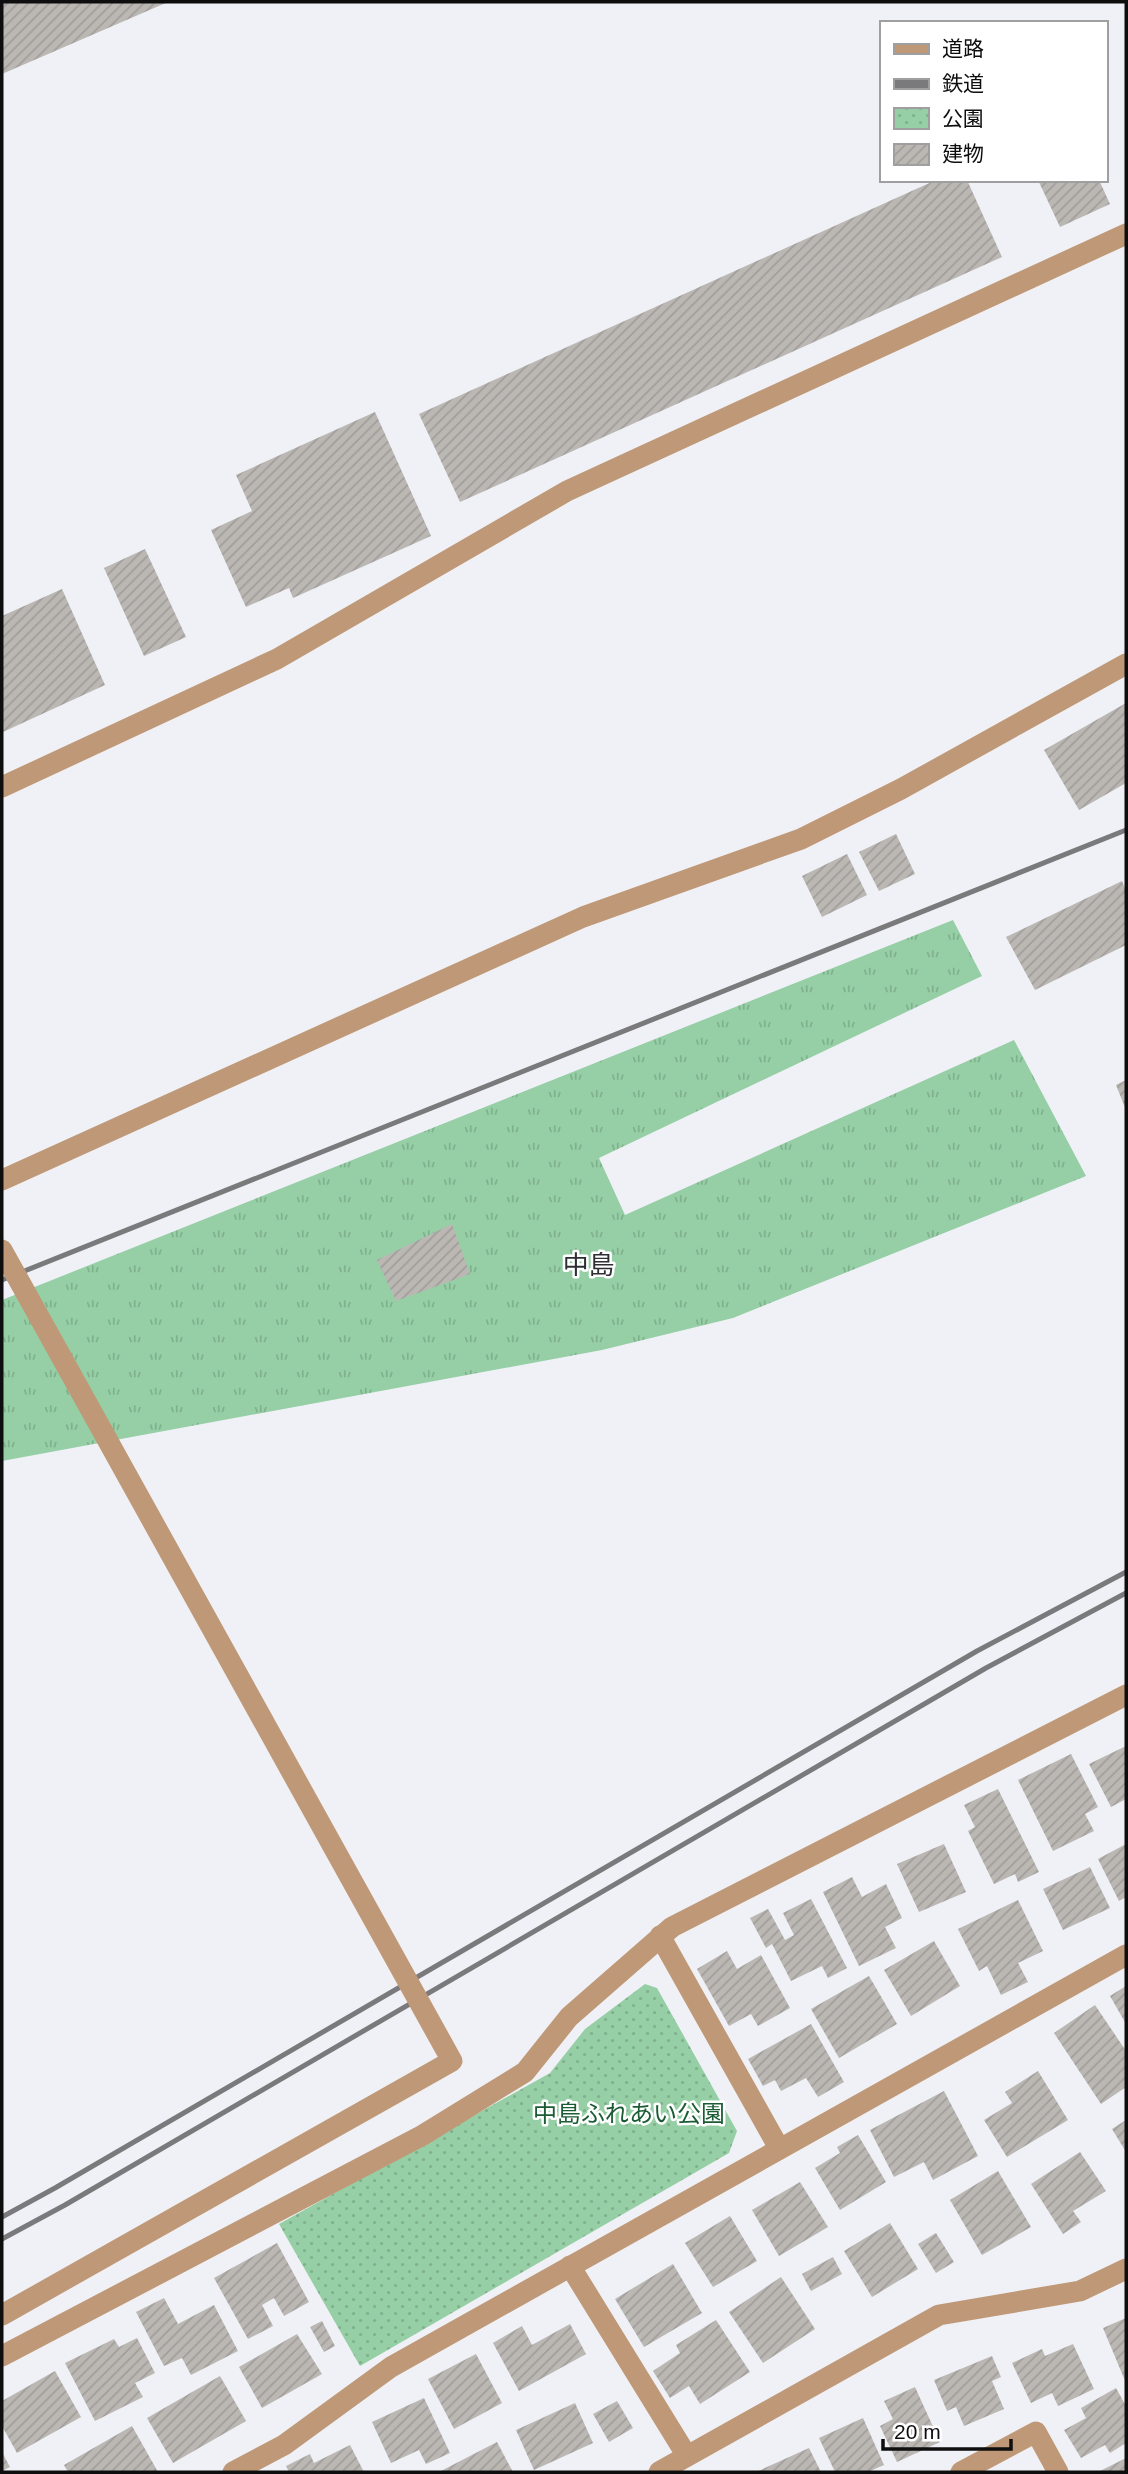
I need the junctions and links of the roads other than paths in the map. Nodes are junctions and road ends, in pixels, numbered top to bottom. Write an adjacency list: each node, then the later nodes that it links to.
1 (1126, 234): 3 (street)
2 (1126, 664): 4 (street)
3 (2, 787)
4 (2, 1180)
5 (2, 1250): 12 (street, bridge)
6 (1126, 1695): 7 (street)
7 (660, 1937): 9 (street); 13 (street)
8 (1126, 1955): 9 (street)
9 (779, 2148): 10 (street)
10 (570, 2266): 14 (street); 15 (street)
11 (1126, 2269): 14 (street)
12 (2, 2315)
13 (2, 2356)
14 (687, 2456): 16 (street)
15 (233, 2472)
16 (659, 2472)
17 (961, 2472): 18 (street)
18 (1058, 2472)

